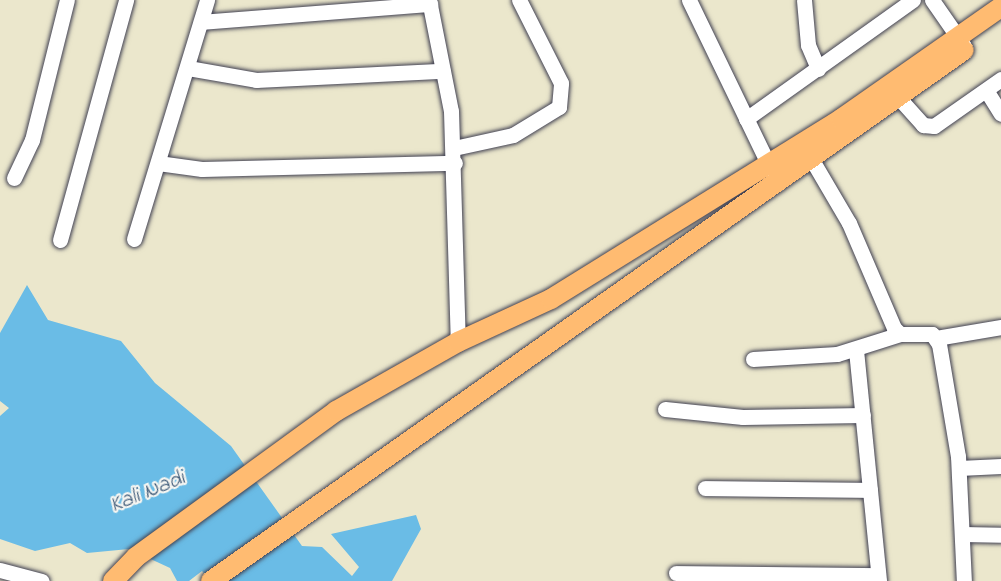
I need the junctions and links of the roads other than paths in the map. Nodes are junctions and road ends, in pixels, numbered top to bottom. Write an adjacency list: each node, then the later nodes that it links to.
1 (67, 0): 26 (street)
2 (126, 0): 29 (street)
3 (207, 0): 11 (street)
4 (519, 0): 22 (street)
5 (689, 0): 21 (street)
6 (804, 0): 15 (street)
7 (913, 0): 15 (street)
8 (932, 0): 13 (street)
9 (430, 2): 11 (street); 16 (street)
10 (1001, 7): 13 (main road)
11 (201, 22): 14 (street)
12 (1001, 23): 13 (main road)
13 (962, 43): 19 (main road); 25 (main road)
14 (188, 68): 16 (street); 24 (street)
15 (818, 69): 21 (street)
16 (443, 71): 22 (street)
17 (1001, 79): 18 (street)
18 (986, 90): 19 (street); 20 (street)
19 (898, 98): 23 (main road)
20 (1001, 114)
21 (746, 119): 25 (street)
22 (454, 155): 24 (street); 33 (street)
23 (812, 160): 27 (main road); 31 (street)
24 (158, 163): 28 (street)
25 (767, 163): 27 (street); 33 (main road)
26 (14, 178)
27 (778, 184): 49 (main road)
28 (134, 239)
29 (60, 240)
30 (1001, 327): 32 (street)
31 (900, 334): 32 (street); 34 (street)
32 (936, 338): 39 (street)
33 (459, 342): 48 (main road)
34 (856, 350): 35 (street); 37 (street)
35 (753, 359)
36 (665, 409): 37 (street)
37 (863, 415): 41 (street)
38 (1001, 466): 39 (street)
39 (959, 468): 42 (street)
40 (705, 488): 41 (street)
41 (870, 490): 46 (street)
42 (962, 534): 43 (street); 50 (street)
43 (1001, 536)
44 (0, 570): 47 (street)
45 (676, 573): 46 (street)
46 (878, 578)
47 (42, 581)
48 (113, 581)
49 (211, 581)
50 (964, 581)

